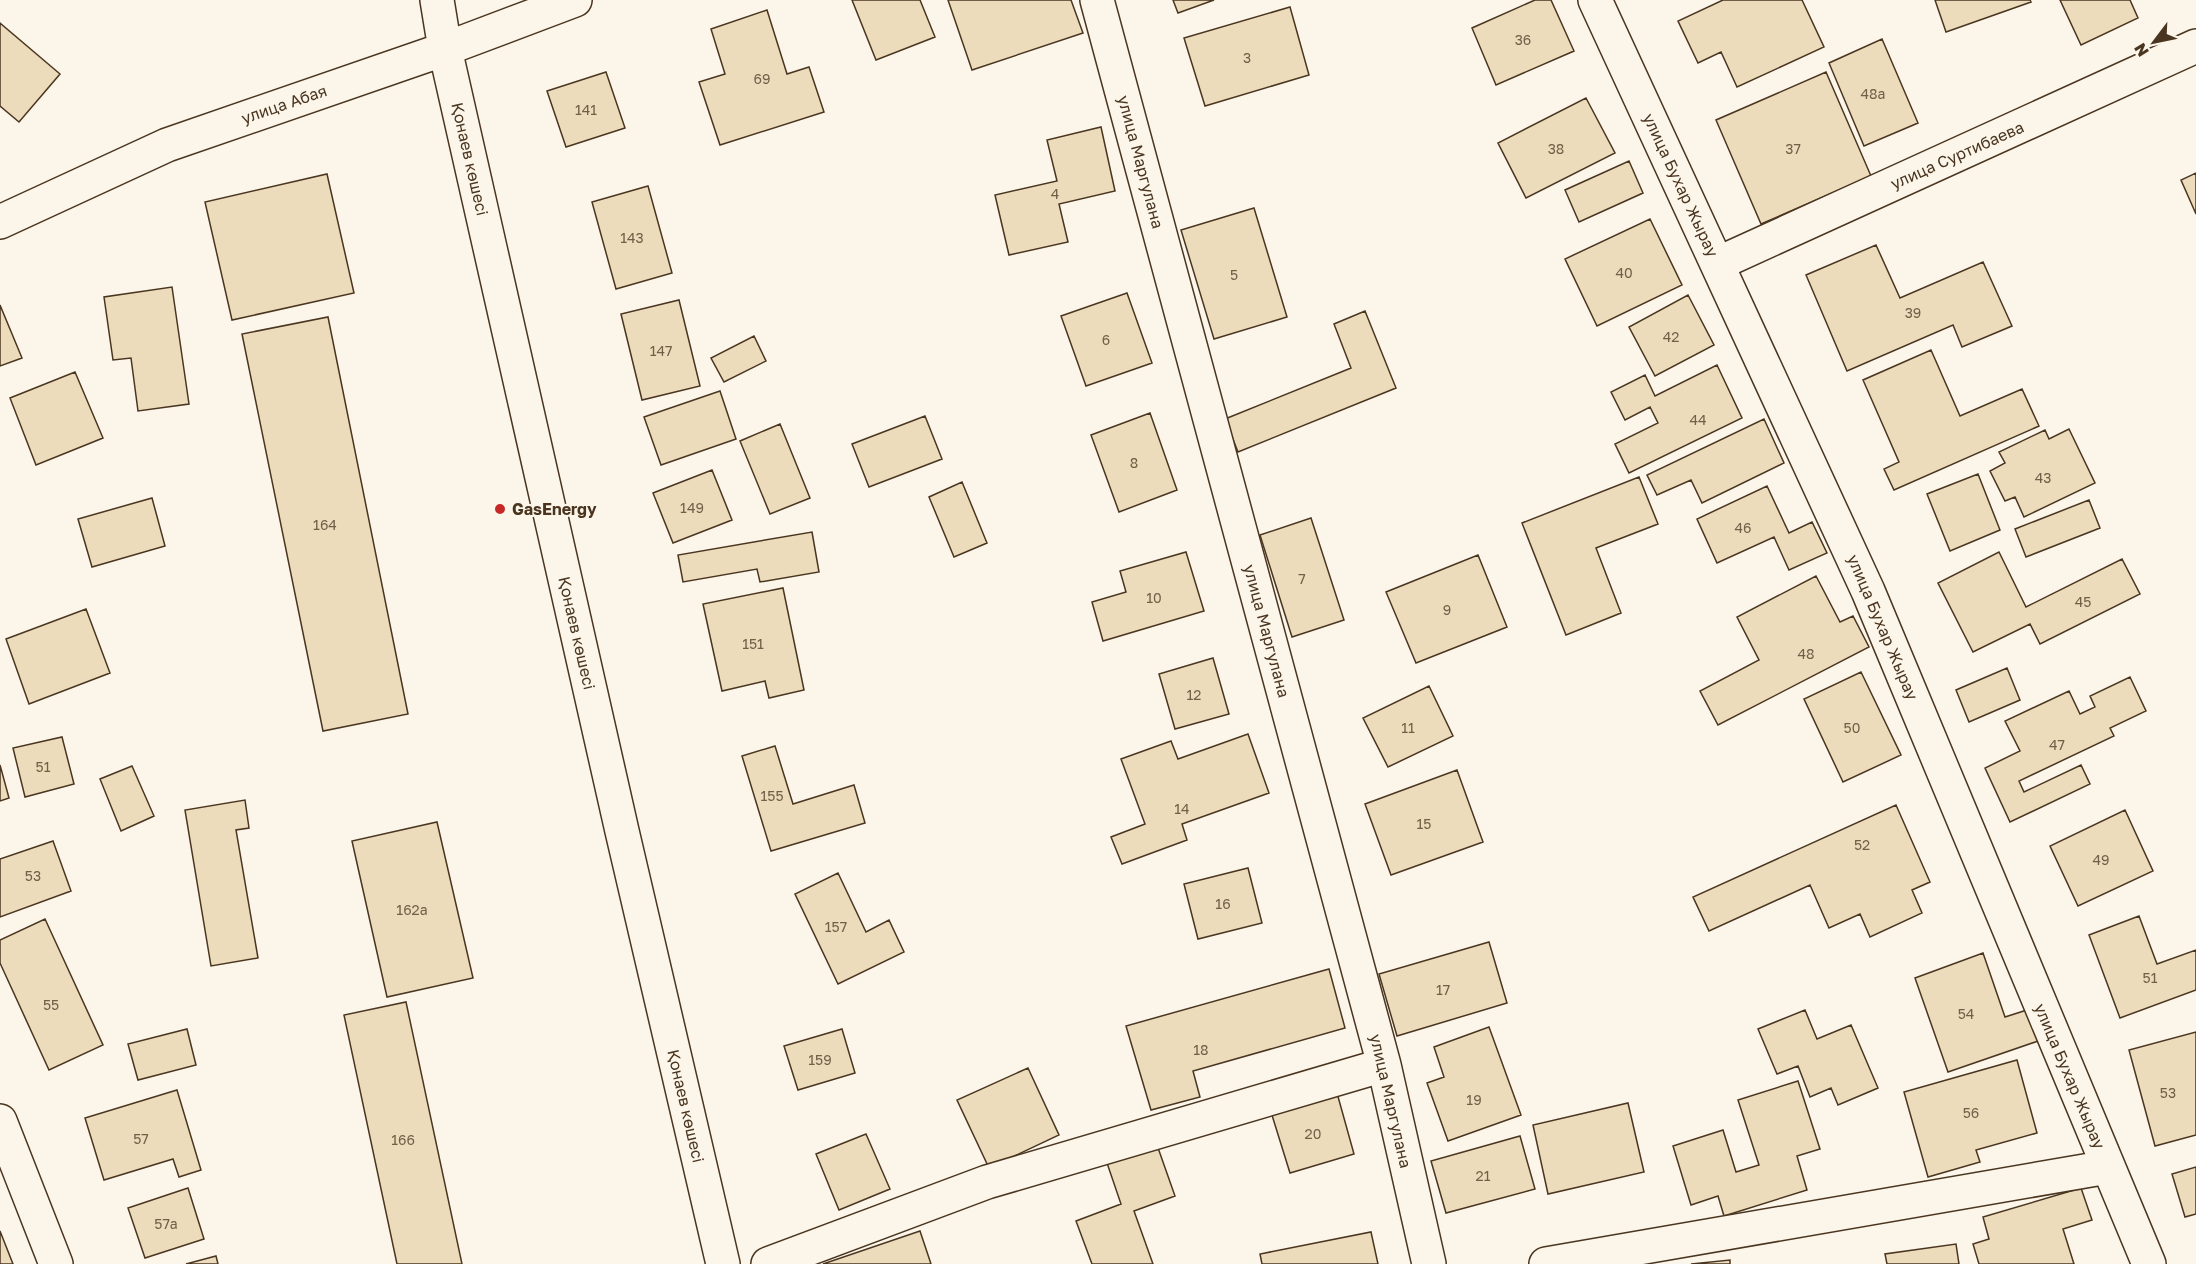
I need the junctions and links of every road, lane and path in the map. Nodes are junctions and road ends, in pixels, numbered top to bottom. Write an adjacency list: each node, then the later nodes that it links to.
1 (437, 0): 6 (street, Қонаев көшесі)
2 (574, 0): 6 (street, улица Абая)
3 (1097, 0): 9 (street, улица Маргулана)
4 (1595, 0): 8 (street, улица Бухар Жырау)
5 (2196, 46): 8 (street, улица Суртибаева)
6 (445, 49): 7 (street, улица Абая); 13 (street, Қонаев көшесі)
7 (0, 222)
8 (1718, 264): 11 (street, улица Бухар Жырау)
9 (1384, 1065): 14 (street); 15 (street, улица Маргулана)
10 (0, 1121): 12 (street)
11 (2108, 1167): 16 (street); 17 (street, улица Бухар Жырау)
12 (56, 1264)
13 (723, 1264)
14 (768, 1264)
15 (1429, 1264)
16 (1546, 1264)
17 (2149, 1264)

